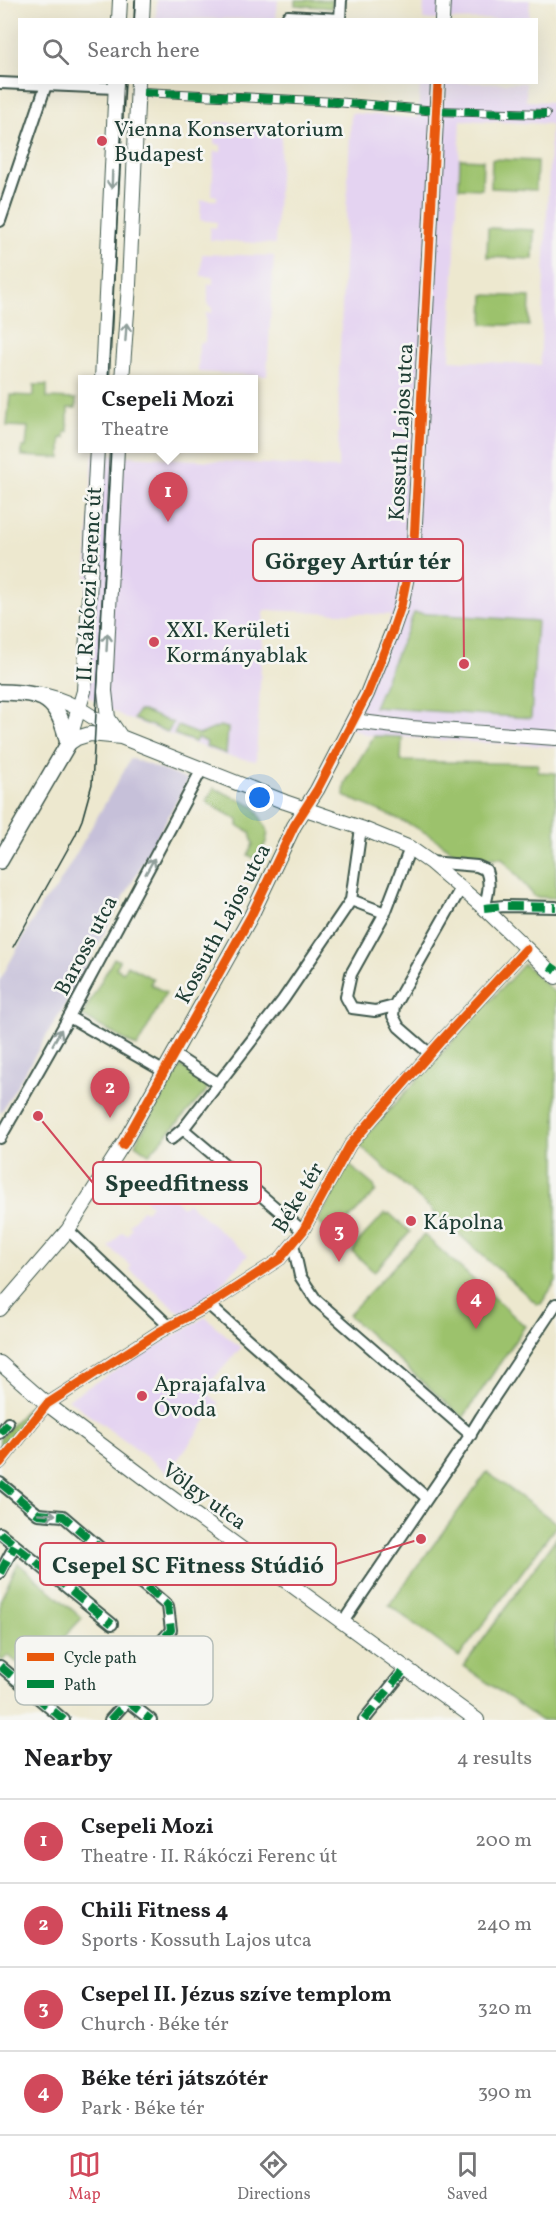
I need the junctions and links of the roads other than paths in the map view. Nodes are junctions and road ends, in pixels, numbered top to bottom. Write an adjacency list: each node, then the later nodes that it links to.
1 (120, 0): 6 (street)
2 (142, 0): 7 (street)
3 (341, 0): 9 (street)
4 (443, 0): 10 (street)
5 (288, 16): 8 (street)
6 (119, 18)
7 (142, 18)
8 (323, 18)
9 (340, 18)
10 (442, 18)
11 (0, 83): 14 (street)
12 (438, 84): 16 (street, Kossuth Lajos utca)
13 (116, 85): 14 (street); 19 (street, one-way to 19)
14 (46, 86): 18 (street)
15 (141, 87): 16 (street); 20 (street, one-way to 15)
16 (437, 111): 17 (street); 29 (street, Kossuth Lajos utca)
17 (546, 114)
18 (0, 220)
19 (102, 375)
20 (122, 375)
21 (97, 453): 23 (street, II. Rákóczi Ferenc út)
22 (117, 453): 27 (street, II. Rákóczi Ferenc út, one-way to 22)
23 (85, 674): 26 (street); 28 (street, II. Rákóczi Ferenc út)
24 (0, 692): 25 (main road)
25 (36, 694): 26 (street); 32 (main road)
26 (58, 698): 28 (street)
27 (105, 700): 28 (street, II. Rákóczi Ferenc út); 30 (street)
28 (85, 712): 30 (street); 32 (street, II. Rákóczi Ferenc út)
29 (353, 720): 31 (street); 34 (street, Kossuth Lajos utca)
30 (121, 737): 32 (street); 33 (street)
31 (556, 738)
32 (68, 744): 37 (main road, II. Rákóczi Ferenc út)
33 (202, 769): 34 (street); 47 (street, Baross utca, one-way to 33)
34 (306, 809): 35 (street); 48 (street, Kossuth Lajos utca)
35 (361, 828): 36 (street); 40 (street)
36 (410, 848): 38 (street); 43 (street)
37 (0, 861)
38 (430, 862): 39 (street); 42 (street)
39 (461, 888): 42 (street); 46 (street)
40 (351, 900): 43 (street); 51 (street)
41 (556, 907): 42 (street)
42 (484, 908): 44 (street)
43 (385, 913): 46 (street)
44 (526, 949): 45 (street); 49 (street, Béke tér)
45 (554, 971)
46 (394, 1006): 49 (street)
47 (69, 1017): 50 (street); 53 (street, Baross utca, one-way to 47)
48 (173, 1054): 50 (street, Kossuth Lajos utca); 51 (street)
49 (430, 1054): 56 (street, Béke tér)
50 (163, 1071): 55 (street, Kossuth Lajos utca)
51 (219, 1084): 52 (street)
52 (183, 1129): 54 (street); 56 (street)
53 (0, 1138)
54 (171, 1139)
55 (68, 1230): 60 (street, Kossuth Lajos utca); 61 (street)
56 (303, 1231): 57 (street, Béke tér)
57 (293, 1244): 59 (street, Béke tér); 66 (street, Béke tér)
58 (556, 1304): 66 (street)
59 (209, 1305): 61 (street, Béke tér); 69 (street)
60 (0, 1309)
61 (169, 1326): 63 (street, Béke tér)
62 (0, 1363): 63 (street, Völgy utca)
63 (47, 1404): 67 (street, Béke tér); 73 (street, Völgy utca)
64 (8, 1423): 65 (street)
65 (0, 1433)
66 (471, 1435): 69 (street)
67 (0, 1463)
68 (0, 1483): 75 (street, one-way to 75)
69 (427, 1497): 73 (street)
70 (0, 1533): 71 (street)
71 (15, 1545): 72 (street); 74 (street)
72 (0, 1573)
73 (343, 1622): 77 (street, Völgy utca)
74 (112, 1624)
75 (166, 1636)
76 (0, 1666): 78 (street)
77 (406, 1668): 87 (street); 88 (street, Völgy utca)
78 (15, 1678)
79 (47, 1705): 82 (street)
80 (123, 1705): 85 (street)
81 (132, 1705): 86 (street)
82 (53, 1710): 83 (street); 84 (street)
83 (44, 1720)
84 (64, 1720)
85 (110, 1720)
86 (151, 1720)
87 (364, 1720)
88 (477, 1720)

